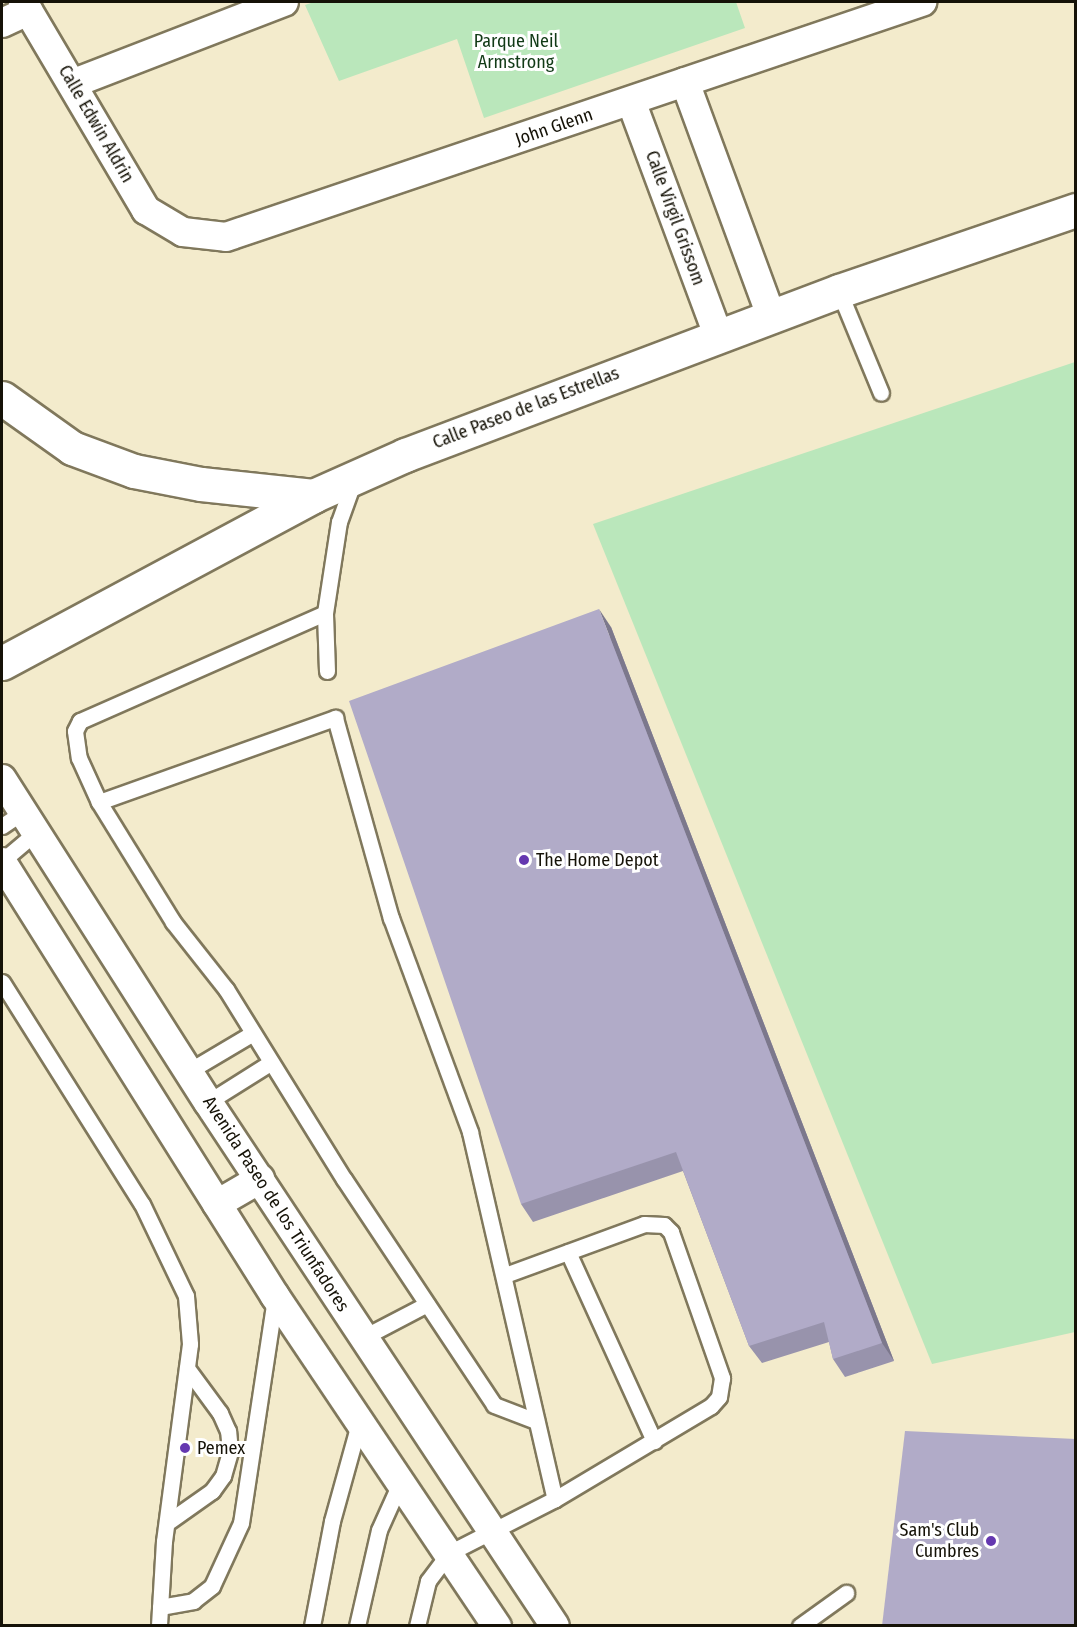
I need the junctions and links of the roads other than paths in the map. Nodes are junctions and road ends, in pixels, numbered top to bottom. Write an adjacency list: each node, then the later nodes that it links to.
1 (284, 2): 6 (street)
2 (922, 2): 5 (street, John Glenn)
3 (26, 6): 4 (street); 6 (street, Calle Edwin Aldrin)
4 (2, 23)
5 (685, 82): 7 (street, John Glenn); 11 (street)
6 (74, 83): 9 (street, Calle Edwin Aldrin)
7 (631, 101): 9 (street, John Glenn); 12 (street, Calle Virgil Grissom)
8 (1076, 210): 10 (street, Calle Paseo de las Estrellas)
9 (183, 232)
10 (839, 291): 11 (street, Calle Paseo de las Estrellas); 13 (lane)
11 (771, 316): 12 (street, Calle Paseo de las Estrellas)
12 (718, 335): 15 (street, Calle Paseo de las Estrellas)
13 (881, 393)
14 (2, 398): 16 (street)
15 (355, 477): 16 (street, Calle Paseo de las Estrellas); 17 (lane)
16 (313, 496): 18 (street, Calle Paseo de las Estrellas)
17 (325, 613): 19 (lane); 21 (lane)
18 (2, 663)
19 (327, 671)
20 (2, 779): 22 (street, Avenida Paseo de los Triunfadores)
21 (99, 802): 25 (lane); 32 (lane)
22 (19, 824): 23 (lane); 27 (street, Avenida Paseo de los Triunfadores)
23 (2, 861): 30 (street)
24 (2, 982): 36 (lane)
25 (253, 1033): 26 (lane); 27 (lane)
26 (270, 1063): 28 (lane); 34 (lane)
27 (189, 1071): 28 (street, Avenida Paseo de los Triunfadores)
28 (208, 1102): 29 (street, Avenida Paseo de los Triunfadores)
29 (260, 1179): 30 (street); 35 (street, Avenida Paseo de los Triunfadores)
30 (217, 1204): 33 (street)
31 (568, 1252): 32 (lane); 39 (lane); 39 (lane)
32 (505, 1275): 38 (lane)
33 (275, 1296): 37 (street); 46 (lane)
34 (427, 1304): 35 (lane); 38 (lane)
35 (364, 1337): 43 (street, Avenida Paseo de los Triunfadores)
36 (188, 1368): 42 (lane); 42 (lane)
37 (360, 1420): 40 (street); 48 (lane)
38 (536, 1421): 41 (lane)
39 (654, 1441): 41 (lane)
40 (401, 1481): 44 (street); 49 (lane)
41 (555, 1499): 43 (lane)
42 (168, 1522): 46 (lane)
43 (492, 1531): 44 (lane); 52 (street, Avenida Paseo de los Triunfadores)
44 (449, 1552): 50 (lane); 51 (street)
45 (846, 1593): 53 (lane)
46 (160, 1607): 47 (lane)
47 (159, 1626)
48 (312, 1626)
49 (357, 1626)
50 (417, 1626)
51 (497, 1626)
52 (555, 1626)
53 (800, 1626)

